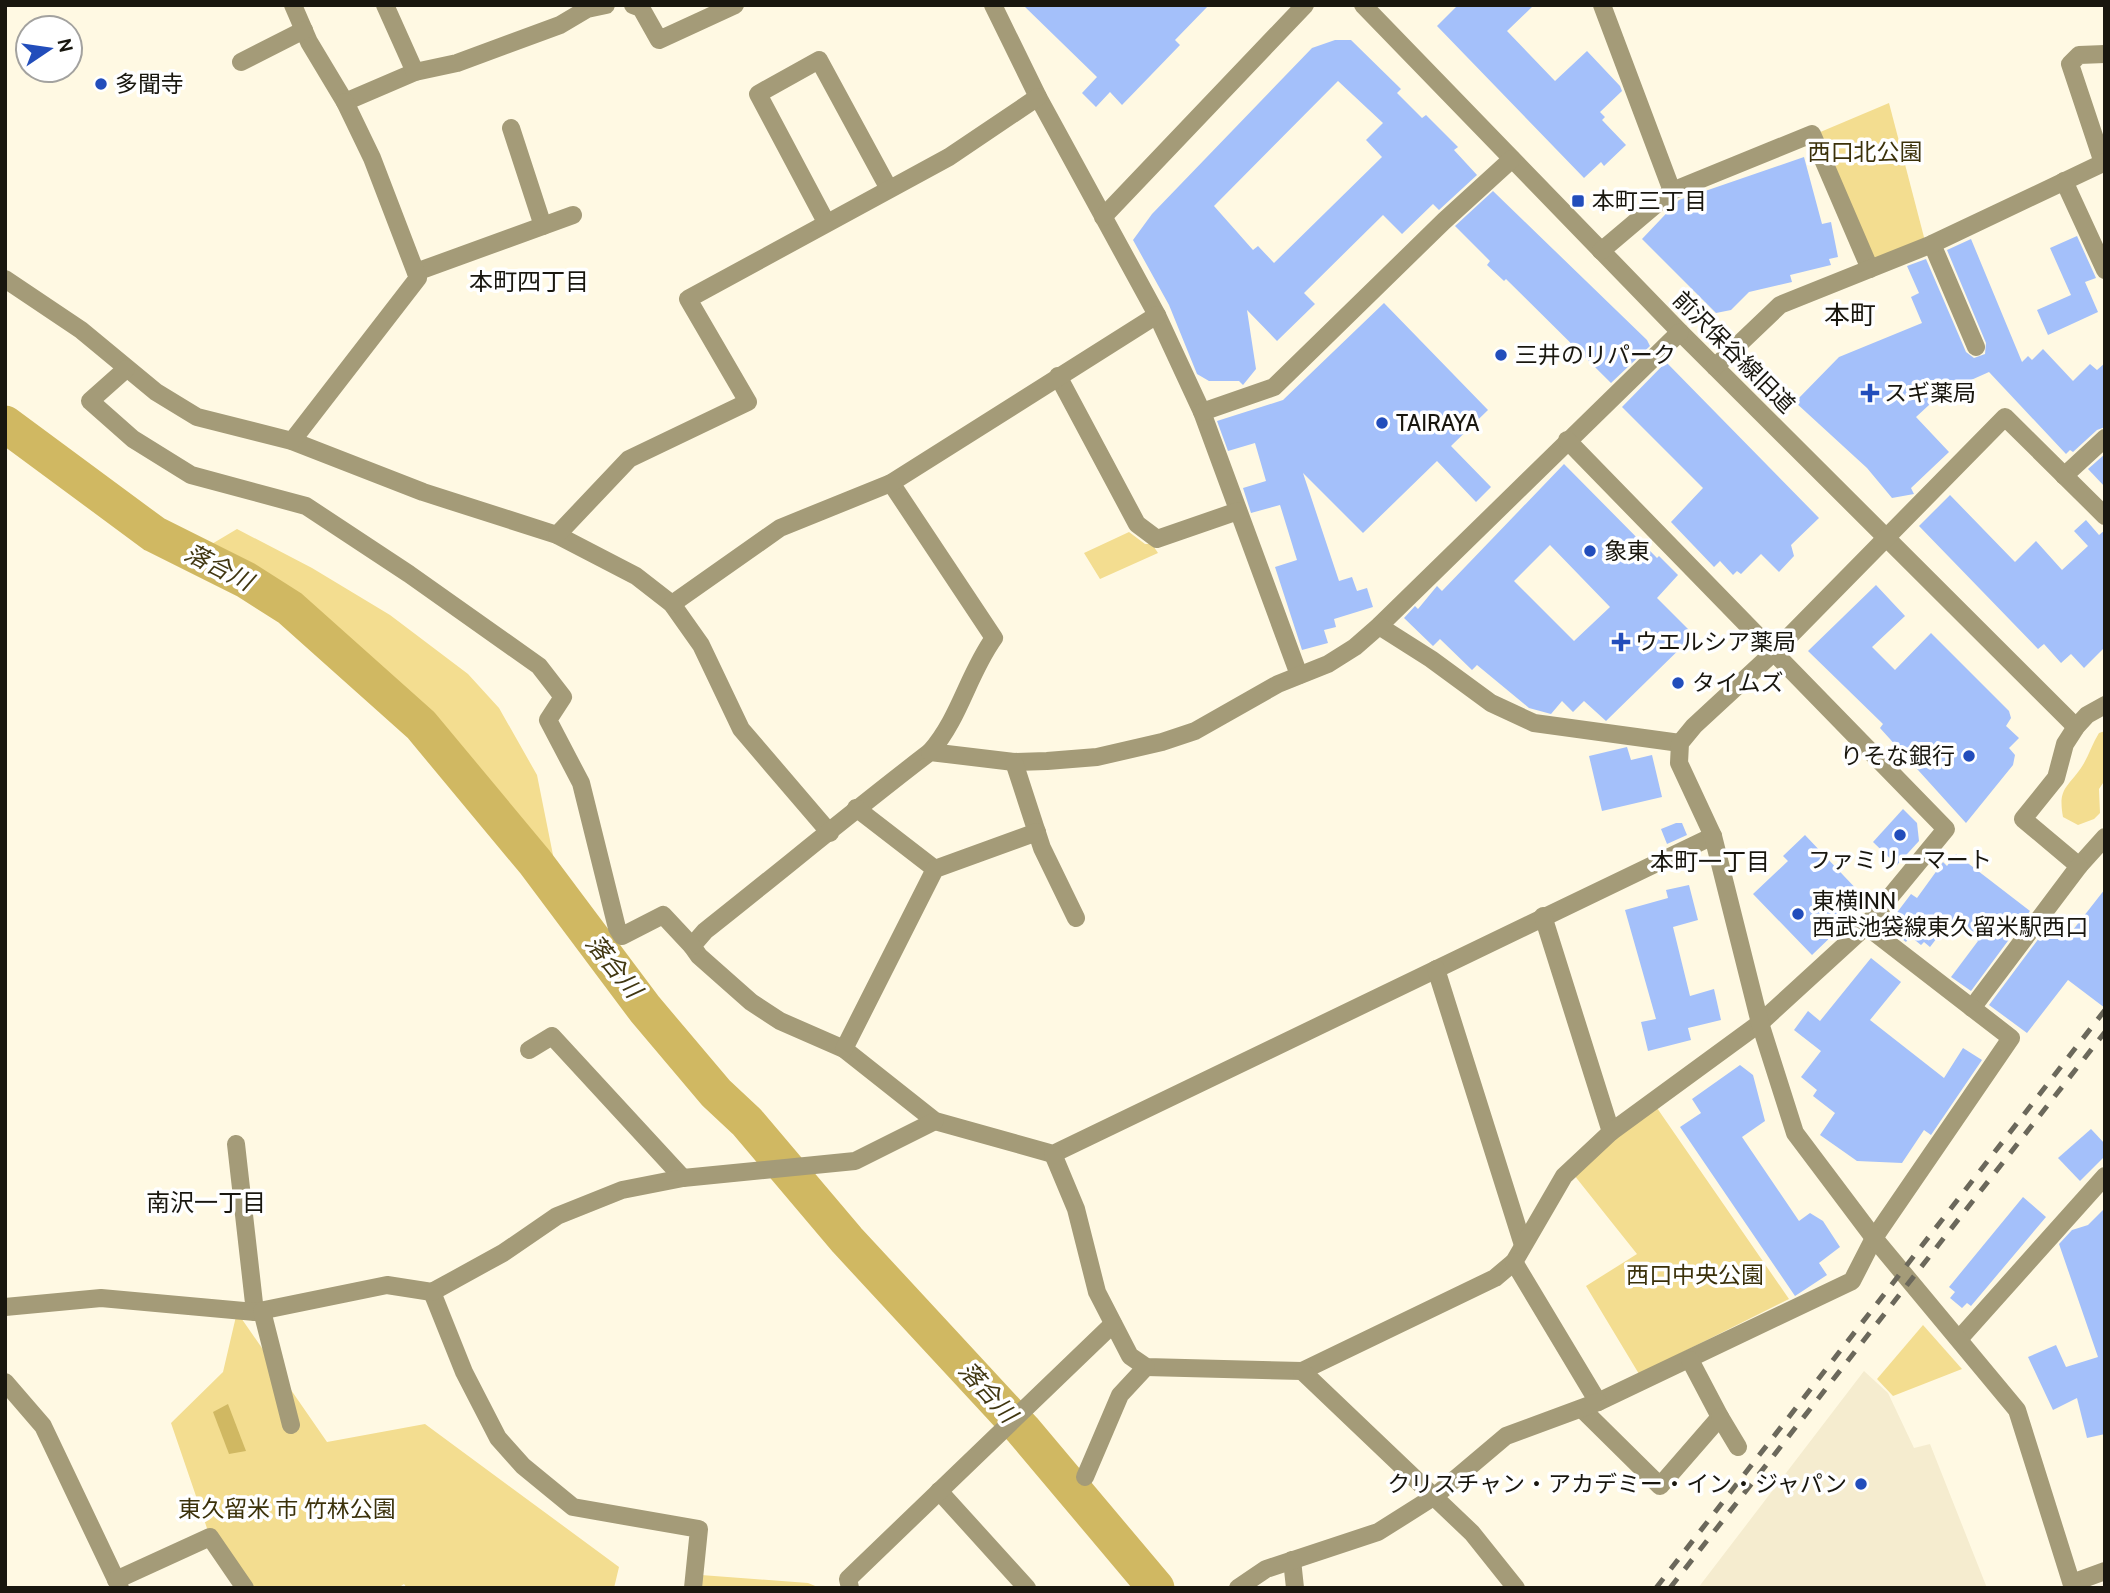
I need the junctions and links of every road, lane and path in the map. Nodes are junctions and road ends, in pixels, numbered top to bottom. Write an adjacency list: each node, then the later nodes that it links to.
1 (293, 5): 10 (street)
2 (385, 5): 13 (street)
3 (606, 5): 13 (street)
4 (633, 5): 5 (street)
5 (735, 5)
6 (993, 5): 14 (street)
7 (1305, 5): 23 (street)
8 (1363, 5): 17 (street, 前沢保谷線旧道)
9 (1602, 5): 21 (street)
10 (304, 30): 12 (street); 15 (street)
11 (2105, 54): 18 (street)
12 (241, 62)
13 (415, 72): 15 (street)
14 (1038, 97): 20 (street); 23 (street)
15 (345, 102): 30 (street)
16 (511, 128): 25 (street)
17 (1513, 159): 27 (street, 前沢保谷線旧道); 38 (street)
18 (2104, 163): 19 (street)
19 (2064, 181): 26 (street); 29 (street)
20 (889, 189): 24 (street); 24 (street)
21 (1672, 191): 27 (street); 28 (street)
22 (573, 215): 25 (street)
23 (1103, 217): 32 (street)
24 (826, 222): 46 (street)
25 (543, 226): 30 (street)
26 (1932, 244): 28 (street); 34 (street)
27 (1601, 251): 33 (street, 前沢保谷線旧道)
28 (1870, 269): 35 (street)
29 (2105, 270)
30 (416, 272): 41 (street)
31 (5, 279): 36 (street)
32 (1157, 315): 37 (street); 38 (street)
33 (1680, 332): 35 (street, 前沢保谷線旧道); 40 (street)
34 (1976, 347)
35 (1715, 367): 47 (street, 前沢保谷線旧道)
36 (126, 369): 41 (street); 67 (street)
37 (1058, 376): 43 (street); 44 (street)
38 (1202, 412): 44 (street)
39 (2105, 438): 42 (street)
40 (1567, 440): 49 (street); 50 (street)
41 (292, 441): 46 (street)
42 (2064, 476): 45 (street); 47 (street)
43 (891, 483): 48 (street); 55 (street)
44 (1238, 511): 51 (street)
45 (2105, 516)
46 (557, 535): 48 (street)
47 (1884, 538): 50 (street); 53 (street, 前沢保谷線旧道)
48 (672, 604): 59 (street)
49 (1378, 626): 51 (street); 54 (street)
50 (1775, 651): 54 (street); 66 (street)
51 (1300, 675): 56 (street)
52 (2105, 705): 53 (street)
53 (2076, 727): 62 (street)
54 (1680, 743): 60 (street)
55 (930, 752): 56 (street); 57 (street)
56 (1014, 762): 58 (street)
57 (856, 808): 59 (street); 63 (street)
58 (1037, 832): 63 (street); 65 (street)
59 (830, 833): 67 (street)
60 (1713, 836): 64 (street); 70 (street)
61 (2105, 836): 62 (street)
62 (2079, 866): 69 (street)
63 (935, 869): 71 (street)
64 (1543, 916): 68 (street); 74 (street)
65 (1076, 918)
66 (1866, 926): 69 (street); 70 (street)
67 (692, 946): 71 (street)
68 (1436, 969): 76 (street); 80 (street)
69 (1972, 1008): 79 (street)
70 (1760, 1023): 74 (street); 79 (street)
71 (844, 1049): 73 (street)
72 (530, 1050): 78 (street)
73 (935, 1121): 76 (street); 78 (street)
74 (1611, 1132): 80 (street)
75 (236, 1144): 84 (street)
76 (1053, 1154): 85 (street)
77 (2105, 1177): 86 (street)
78 (684, 1178): 82 (street)
79 (1874, 1238): 86 (street); 87 (street)
80 (1523, 1245): 81 (street)
81 (1514, 1262): 89 (street); 91 (street)
82 (432, 1292): 84 (street); 103 (street)
83 (5, 1307): 84 (street)
84 (258, 1312): 93 (street)
85 (1113, 1324): 88 (street); 96 (street)
86 (1960, 1338): 101 (street)
87 (1690, 1360): 91 (street); 92 (street)
88 (1146, 1367): 89 (street); 95 (street)
89 (1302, 1371): 97 (street)
90 (5, 1382): 100 (street)
91 (1591, 1406): 92 (street); 97 (street)
92 (1720, 1417): 94 (street)
93 (291, 1425)
94 (1738, 1447)
95 (1085, 1477)
96 (939, 1491): 104 (street); 105 (street)
97 (1435, 1496): 98 (street); 108 (street)
98 (1292, 1560): 106 (street); 107 (street)
99 (2105, 1571): 101 (street)
100 (118, 1584): 102 (street)
101 (2072, 1586)
102 (245, 1588)
103 (693, 1588)
104 (850, 1588)
105 (1027, 1588)
106 (1238, 1588)
107 (1295, 1588)
108 (1516, 1588)

